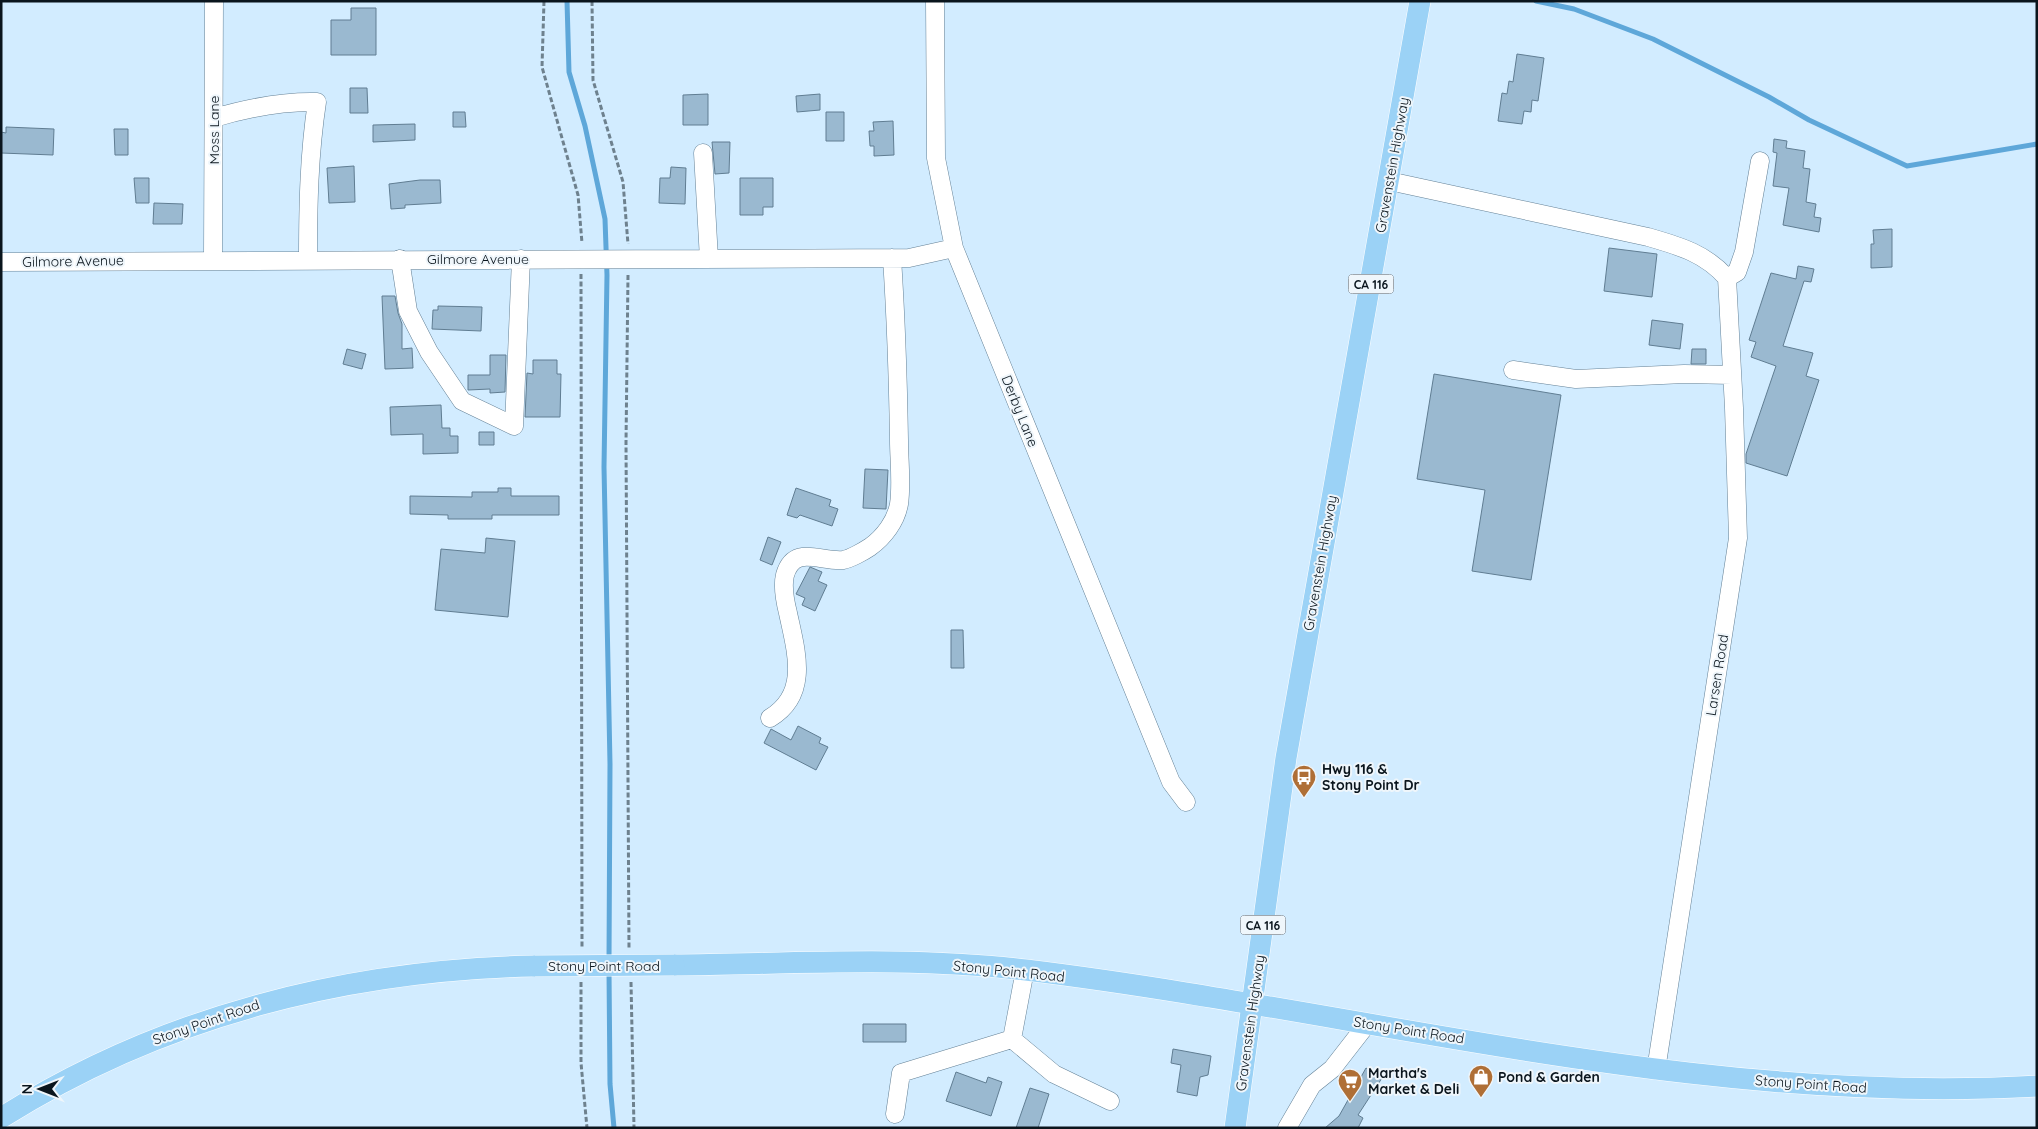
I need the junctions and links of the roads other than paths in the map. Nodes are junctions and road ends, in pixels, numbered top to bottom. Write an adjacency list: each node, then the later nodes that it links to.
1 (214, 1): 4 (street, Moss Lane)
2 (935, 1): 8 (street, Derby Lane)
3 (1420, 1): 7 (main road, Gravenstein Highway / CA 116)
4 (214, 118): 11 (street, Moss Lane); 12 (street)
5 (703, 153): 9 (street)
6 (1760, 161): 16 (street)
7 (1389, 181): 16 (street); 22 (main road, Gravenstein Highway / CA 116)
8 (954, 248): 10 (street, Gilmore Avenue); 20 (street, Derby Lane)
9 (709, 258): 10 (street, Gilmore Avenue); 14 (street, Gilmore Avenue)
10 (892, 258): 19 (street)
11 (213, 259): 12 (street, Gilmore Avenue); 15 (street, Gilmore Avenue)
12 (308, 259): 13 (street, Gilmore Avenue)
13 (400, 259): 14 (street, Gilmore Avenue); 14 (street)
14 (521, 259)
15 (1, 262)
16 (1727, 278): 18 (street, Larsen Road)
17 (1512, 370): 18 (street)
18 (1732, 375): 25 (street, Larsen Road)
19 (770, 718)
20 (1186, 802)
21 (1025, 970): 22 (main road, Stony Point Road); 24 (street); 29 (main road, Stony Point Road, bridge)
22 (1252, 1005): 23 (main road, Stony Point Road); 30 (main road, Gravenstein Highway / CA 116)
23 (1367, 1024): 25 (main road, Stony Point Road); 31 (street)
24 (1012, 1039): 27 (street); 28 (street)
25 (1656, 1070): 26 (main road, Stony Point Road)
26 (2037, 1086)
27 (1110, 1101)
28 (895, 1114)
29 (1, 1118)
30 (1235, 1128)
31 (1287, 1128)

